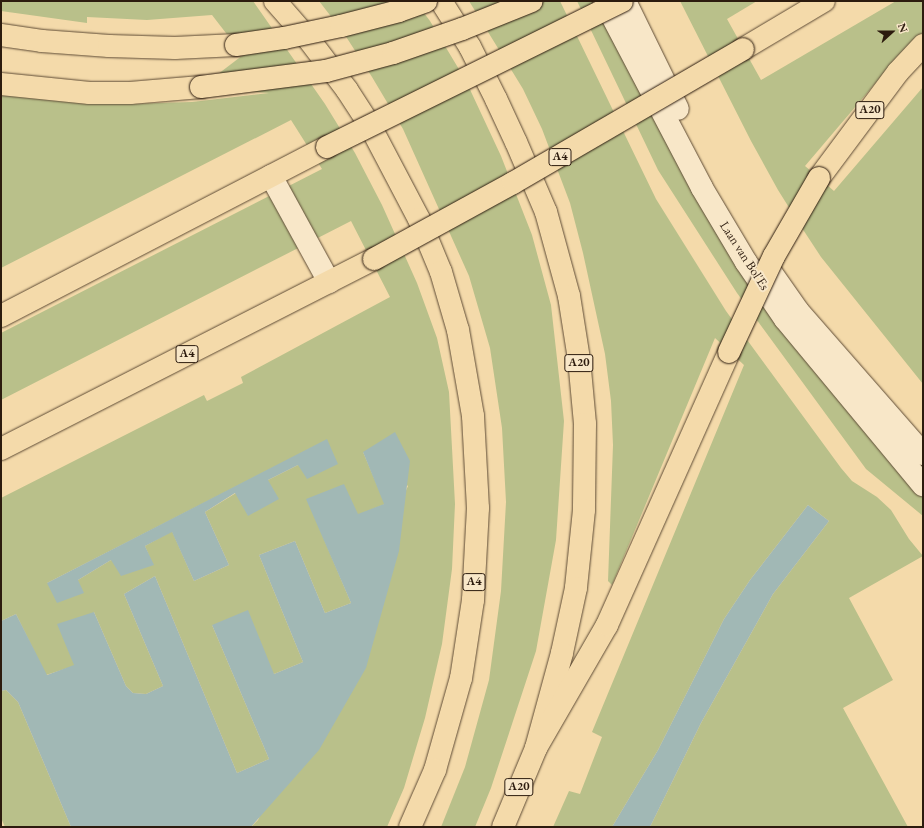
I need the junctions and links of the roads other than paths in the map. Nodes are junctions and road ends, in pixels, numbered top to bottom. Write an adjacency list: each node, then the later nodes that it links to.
1 (275, 1): 19 (highway, A4)
2 (426, 1): 9 (highway, bridge)
3 (441, 1): 18 (highway, A20)
4 (532, 1): 11 (highway, bridge)
5 (604, 1): 17 (street, Laan van Bol'Es)
6 (622, 1): 12 (highway, bridge)
7 (625, 1): 16 (street, Laan van Bol'Es)
8 (824, 1): 13 (highway, A4, bridge)
9 (1, 35)
10 (923, 45): 18 (highway, A20, bridge)
11 (1, 84)
12 (271, 176): 13 (street); 14 (highway)
13 (329, 282): 15 (highway, A4)
14 (1, 316)
15 (1, 449)
16 (923, 454)
17 (923, 485)
18 (536, 748): 20 (highway, A20)
19 (410, 827)
20 (503, 827)

